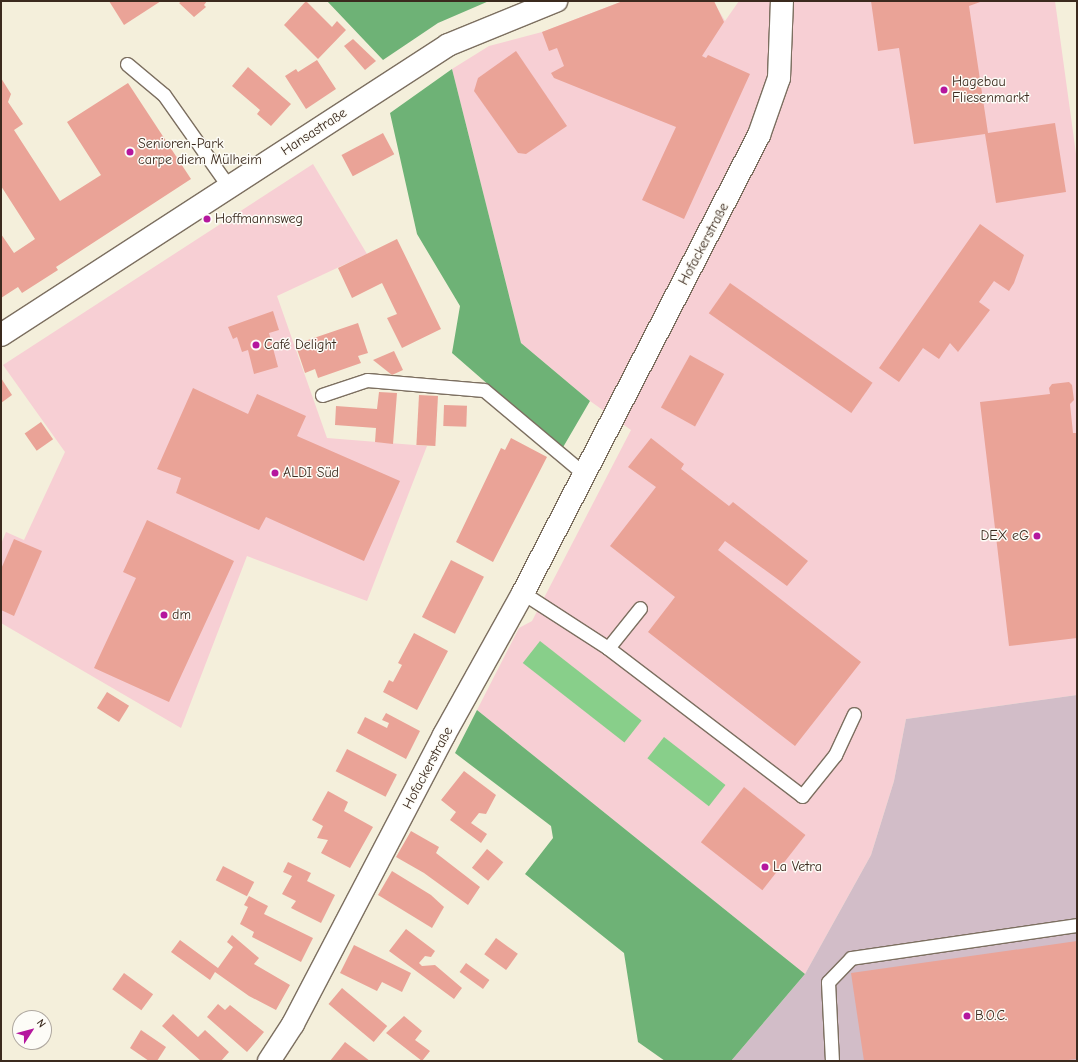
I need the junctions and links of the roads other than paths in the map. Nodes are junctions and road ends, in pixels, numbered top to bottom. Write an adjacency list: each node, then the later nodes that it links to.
1 (556, 1): 4 (street, Hansastraße)
2 (782, 1): 7 (street, Hofackerstraße)
3 (127, 64): 4 (lane)
4 (229, 187): 5 (street, Hansastraße)
5 (1, 335)
6 (322, 395): 7 (lane)
7 (583, 473): 8 (street, Hofackerstraße)
8 (523, 593): 10 (lane); 13 (street, Hofackerstraße)
9 (640, 608): 10 (lane)
10 (608, 648): 11 (lane)
11 (854, 714)
12 (1077, 925): 14 (lane)
13 (269, 1061)
14 (832, 1061)

